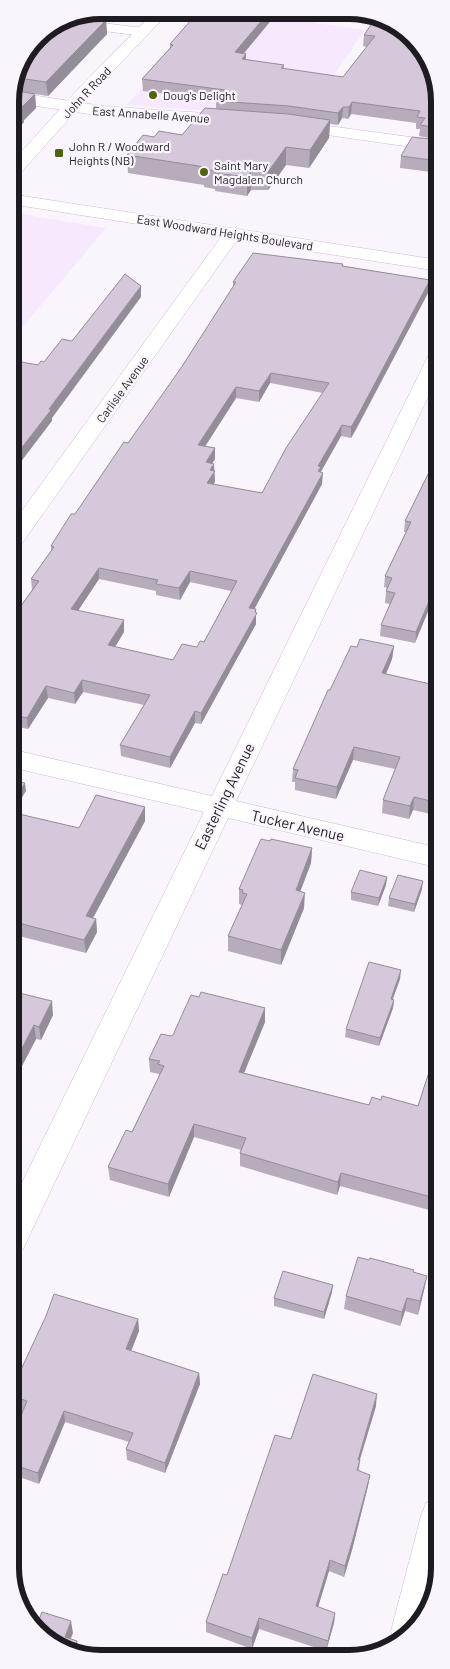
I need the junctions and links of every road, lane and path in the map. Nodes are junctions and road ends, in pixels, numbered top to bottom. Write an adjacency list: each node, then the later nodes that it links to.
1 (155, 19): 3 (street, John R Road)
2 (76, 23): 3 (street)
3 (143, 32): 5 (street, John R Road)
4 (19, 98): 5 (street, East Annabelle Avenue)
5 (72, 106): 6 (street, East Annabelle Avenue); 9 (street, John R Road)
6 (250, 121)
7 (278, 124): 8 (street)
8 (431, 145)
9 (19, 164)
10 (19, 200): 11 (street, East Woodward Heights Boulevard)
11 (234, 233): 12 (street, East Woodward Heights Boulevard); 14 (street, Carlisle Avenue)
12 (431, 265)
13 (431, 370): 16 (street, Easterling Avenue)
14 (19, 532)
15 (19, 760): 16 (street, Tucker Avenue)
16 (219, 807): 17 (street, Tucker Avenue); 18 (street, Easterling Avenue)
17 (431, 856)
18 (19, 1222)
19 (431, 1552): 20 (street)
20 (415, 1617)

